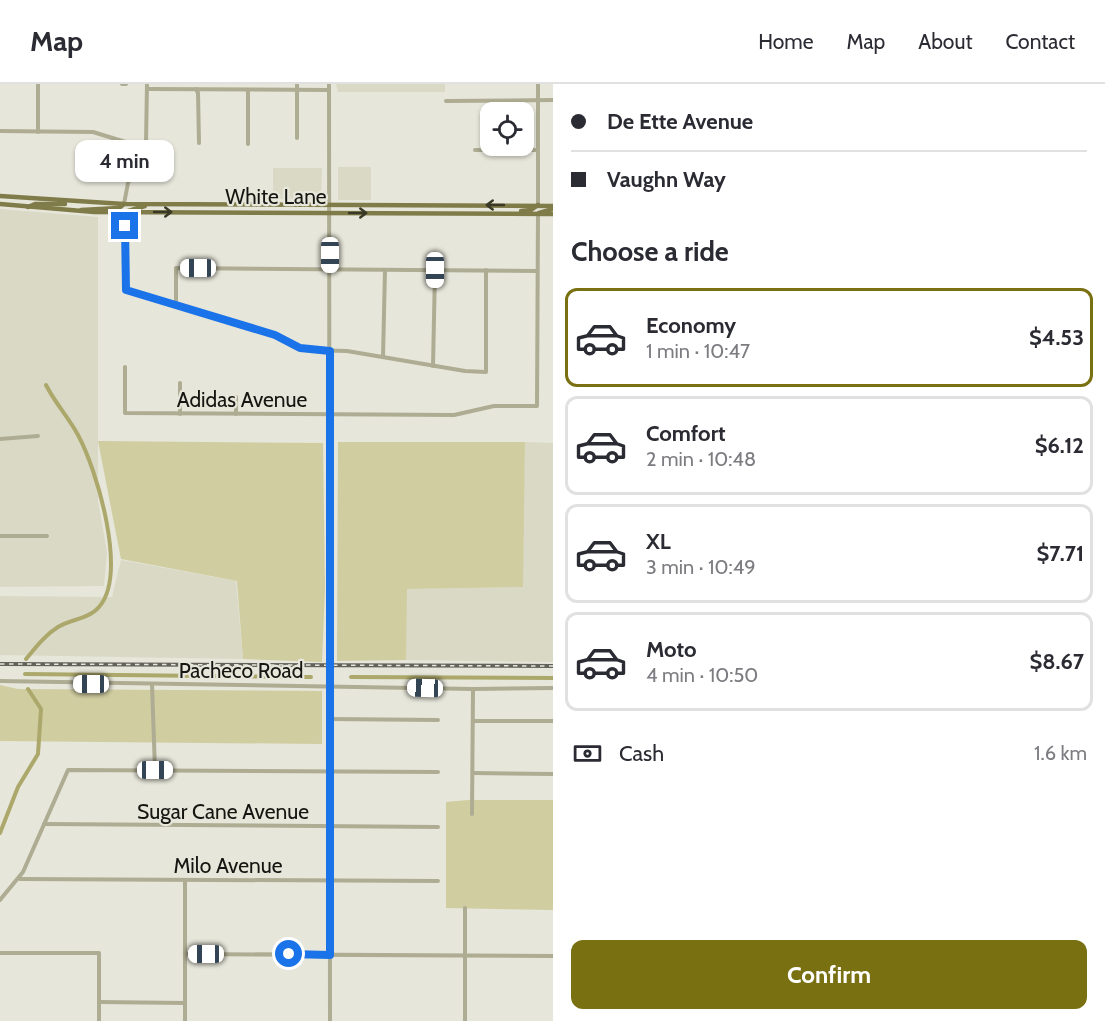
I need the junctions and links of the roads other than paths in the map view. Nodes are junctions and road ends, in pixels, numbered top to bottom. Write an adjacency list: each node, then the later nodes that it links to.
1 (38, 84): 14 (street)
2 (297, 84): 8 (street)
3 (329, 84): 9 (street)
4 (538, 84): 12 (street)
5 (147, 86): 6 (street); 18 (street)
6 (195, 88): 7 (street); 16 (street)
7 (248, 90): 8 (street); 17 (street)
8 (297, 90): 9 (street); 15 (street)
9 (329, 90): 26 (street)
10 (553, 100): 12 (street)
11 (446, 101): 12 (street)
12 (538, 101): 20 (street)
13 (0, 131): 14 (street)
14 (38, 132): 18 (street)
15 (297, 138)
16 (199, 143)
17 (248, 144)
18 (145, 148): 25 (street)
19 (475, 150): 20 (street)
20 (538, 150): 27 (street)
21 (0, 196): 22 (main road, White Lane)
22 (70, 202): 25 (main road, White Lane); 28 (main road)
23 (160, 203): 25 (main road, White Lane); 26 (main road, White Lane); 31 (main road)
24 (0, 204): 28 (main road, White Lane)
25 (124, 204): 30 (main road)
26 (330, 204): 27 (main road, White Lane, one-way to 26); 32 (street)
27 (537, 205): 29 (main road, White Lane); 33 (main road)
28 (28, 207): 30 (main road, White Lane)
29 (553, 207): 34 (main road)
30 (78, 211): 31 (main road, White Lane)
31 (125, 212): 32 (main road, White Lane, one-way to 32); 41 (street)
32 (330, 213): 33 (main road, White Lane, one-way to 33); 36 (street)
33 (500, 214): 34 (main road, White Lane)
34 (538, 214): 35 (main road, White Lane); 40 (street)
35 (553, 214)
36 (330, 269): 37 (street); 41 (street); 42 (street)
37 (385, 270): 38 (street); 43 (street)
38 (435, 270): 39 (street); 44 (street)
39 (486, 270): 40 (street); 44 (street)
40 (537, 271): 50 (street, Adidas Avenue)
41 (176, 305): 42 (street)
42 (330, 351): 43 (street); 50 (street)
43 (383, 357): 44 (street)
44 (433, 366)
45 (126, 367): 48 (street, Adidas Avenue)
46 (180, 383): 48 (street)
47 (236, 397): 49 (street)
48 (180, 414): 49 (street, Adidas Avenue)
49 (236, 414): 50 (street, Adidas Avenue)
50 (330, 415): 57 (street)
51 (38, 436): 52 (street)
52 (0, 439)
53 (0, 536): 54 (street)
54 (47, 536)
55 (0, 681): 56 (street, Pacheco Road)
56 (152, 684): 57 (street, Pacheco Road); 64 (street)
57 (330, 686): 59 (street, Pacheco Road); 60 (street)
58 (553, 688): 59 (street, Pacheco Road)
59 (473, 689): 62 (street)
60 (330, 719): 61 (street); 65 (street)
61 (438, 720)
62 (473, 721): 63 (street); 67 (street)
63 (553, 721)
64 (155, 770): 65 (street); 70 (street)
65 (330, 771): 66 (street); 71 (street)
66 (438, 772)
67 (473, 773): 68 (street); 69 (street)
68 (553, 774)
69 (472, 814)
70 (44, 825): 71 (street, Sugar Cane Avenue); 73 (street)
71 (330, 826): 72 (street, Sugar Cane Avenue); 75 (street)
72 (438, 827)
73 (19, 879): 74 (street, Milo Avenue); 77 (street)
74 (185, 880): 75 (street, Milo Avenue); 80 (street)
75 (330, 880): 76 (street, Milo Avenue); 81 (street)
76 (438, 881)
77 (0, 900)
78 (465, 908): 82 (street)
79 (0, 953): 84 (street)
80 (185, 954): 81 (street); 85 (street)
81 (330, 955): 82 (street); 88 (street)
82 (465, 955): 83 (street); 89 (street)
83 (553, 956)
84 (99, 1002): 85 (street); 86 (street)
85 (185, 1003): 87 (street)
86 (99, 1021)
87 (185, 1021)
88 (330, 1021)
89 (465, 1021)

